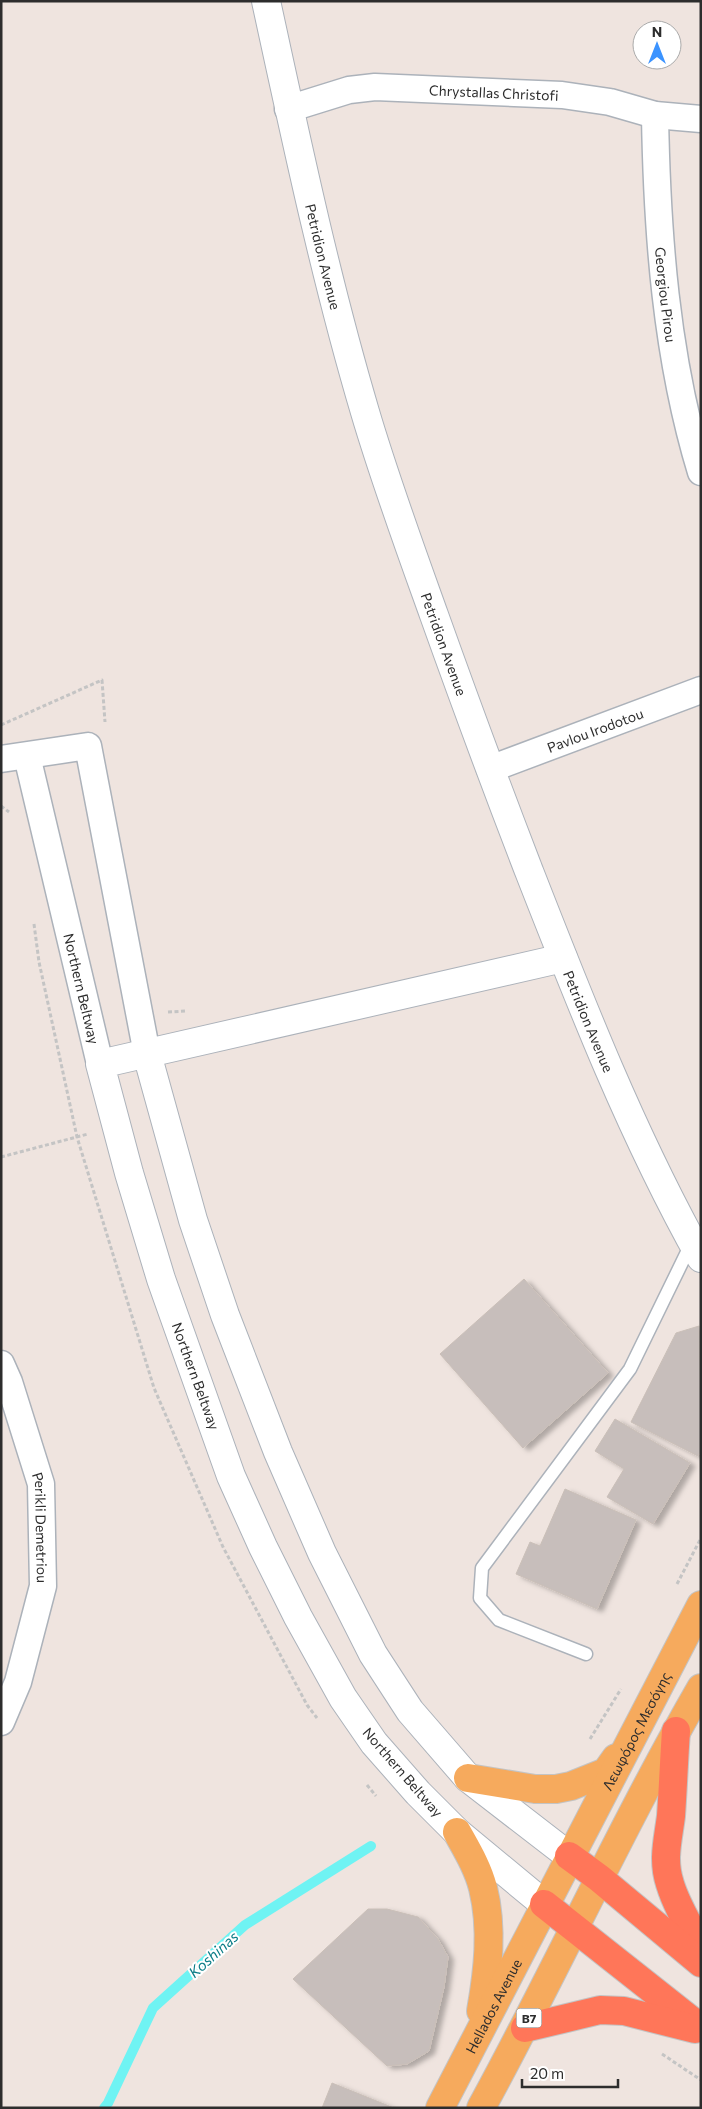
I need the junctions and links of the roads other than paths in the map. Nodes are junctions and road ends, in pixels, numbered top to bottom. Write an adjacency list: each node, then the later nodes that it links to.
1 (266, 1): 2 (street, Petridion Avenue)
2 (288, 109): 3 (street, Chrystallas Christofi); 9 (street, Petridion Avenue)
3 (655, 115): 4 (street, Chrystallas Christofi); 5 (street, Georgiou Pirou)
4 (701, 119)
5 (701, 472)
6 (701, 690): 9 (street, Pavlou Irodotou)
7 (27, 756): 8 (street); 11 (street); 12 (street, Northern Beltway)
8 (1, 759)
9 (490, 769): 10 (street, Petridion Avenue)
10 (563, 958): 11 (street); 13 (street, Petridion Avenue)
11 (147, 1054): 12 (street); 21 (street)
12 (100, 1064): 22 (street, Northern Beltway)
13 (696, 1250): 16 (lane)
14 (1, 1364): 18 (street, Perikli Demetriou)
15 (701, 1605): 20 (main road, Λεωφόρος Μεσόγης)
16 (586, 1654)
17 (701, 1688): 19 (main road, B7)
18 (1, 1722)
19 (676, 1731): 24 (main road, B7); 27 (highway)
20 (630, 1739): 21 (main road); 23 (main road, Λεωφόρος Μεσόγης)
21 (468, 1778): 23 (street)
22 (457, 1832): 25 (street, Northern Beltway); 31 (main road)
23 (569, 1856): 24 (highway); 25 (main road, Λεωφόρος Μεσόγης)
24 (599, 1878): 26 (main road, B7); 28 (highway)
25 (544, 1904): 26 (highway); 31 (main road, Hellados Avenue)
26 (576, 1927): 29 (main road, B7); 30 (highway)
27 (701, 1947)
28 (701, 1963)
29 (525, 2028): 30 (highway); 33 (main road, B7)
30 (701, 2029)
31 (477, 2035): 32 (main road, Hellados Avenue)
32 (440, 2108)
33 (481, 2108)

